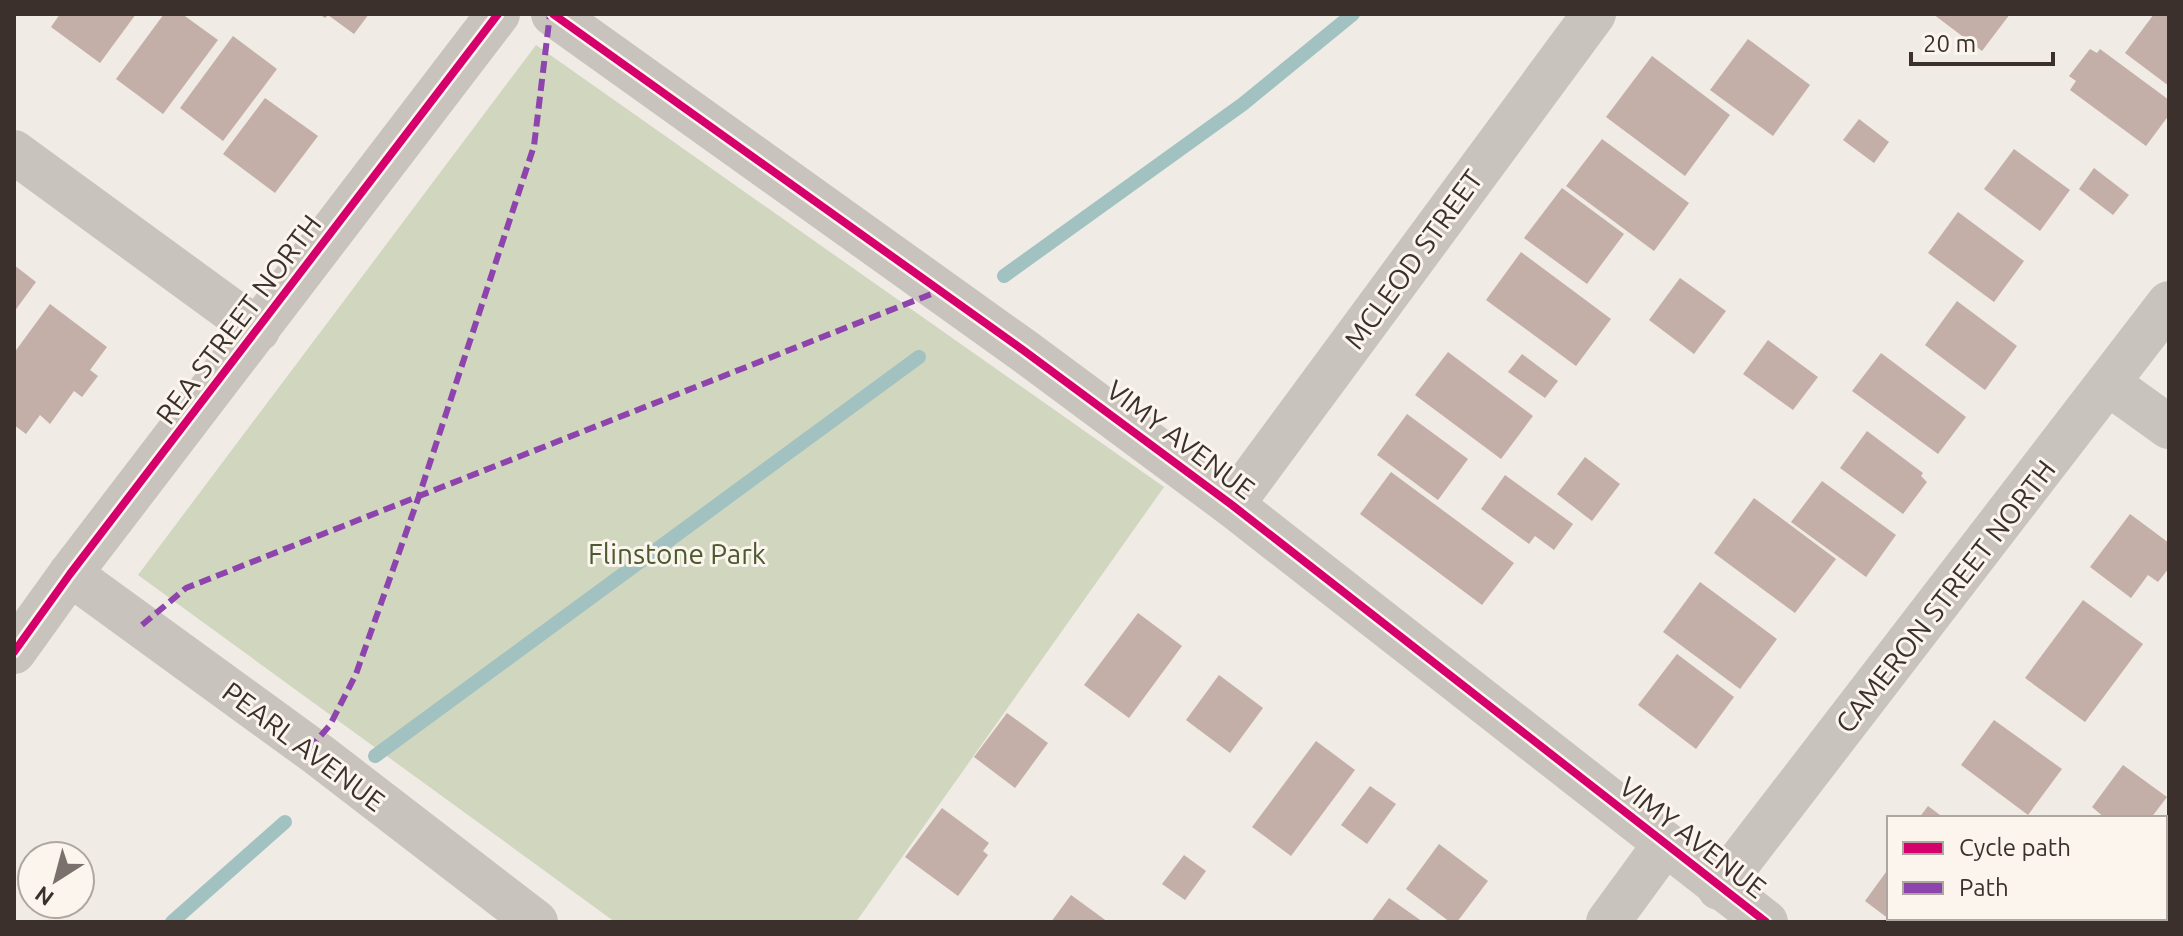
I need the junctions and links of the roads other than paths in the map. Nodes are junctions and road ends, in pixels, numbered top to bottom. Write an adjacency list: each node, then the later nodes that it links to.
1 (498, 14): 6 (street, REA STREET NORTH)
2 (553, 14): 9 (street, VIMY AVENUE)
3 (1594, 14): 9 (street, MCLEOD STREET)
4 (14, 152): 6 (street)
5 (2169, 303): 7 (street, CAMERON STREET NORTH)
6 (258, 330): 10 (street, REA STREET NORTH)
7 (2109, 384): 8 (street); 13 (street, CAMERON STREET NORTH)
8 (2169, 427)
9 (1232, 505): 12 (street, VIMY AVENUE)
10 (70, 574): 11 (street, REA STREET NORTH); 14 (street, PEARL AVENUE)
11 (14, 652)
12 (1665, 844): 13 (street, VIMY AVENUE); 15 (street)
13 (1719, 888): 16 (street, VIMY AVENUE)
14 (536, 922)
15 (1608, 922)
16 (1766, 922)

